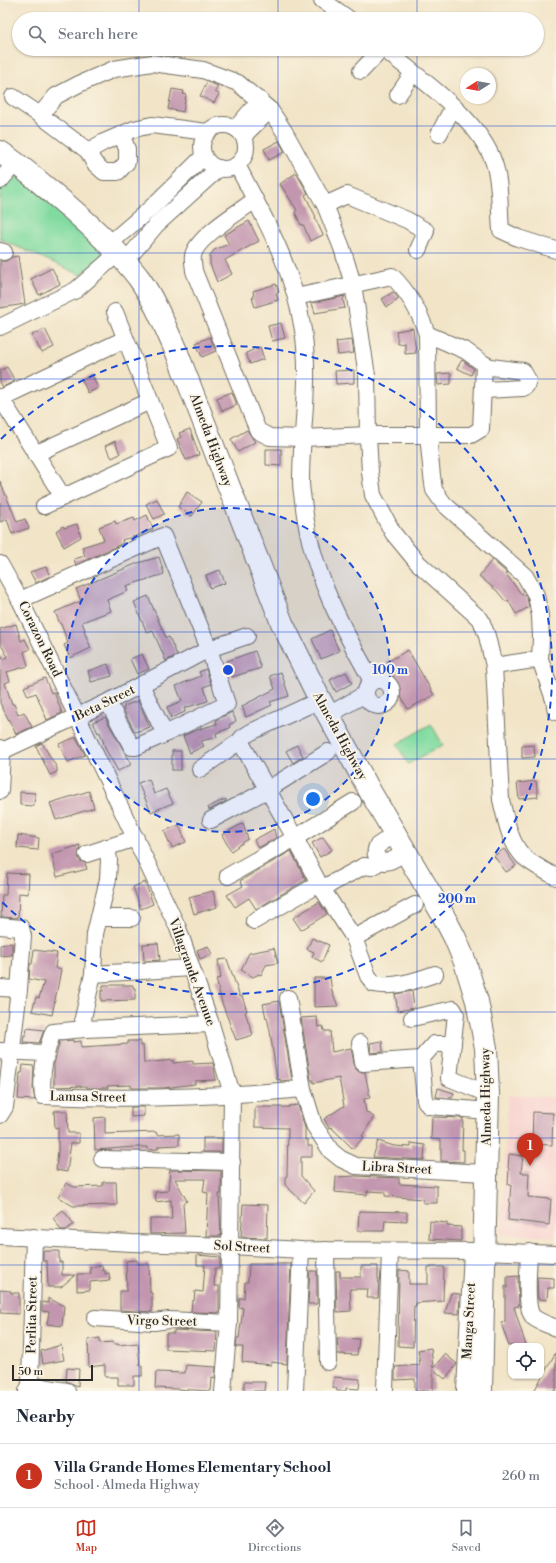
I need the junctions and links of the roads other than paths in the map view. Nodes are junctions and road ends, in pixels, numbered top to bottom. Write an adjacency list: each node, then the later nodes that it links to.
1 (324, 1): 2 (street)
2 (339, 12)
3 (376, 56): 5 (street)
4 (392, 56): 6 (street)
5 (361, 71)
6 (413, 73): 7 (street); 10 (street)
7 (398, 95)
8 (13, 97): 11 (street)
9 (265, 105): 11 (street); 13 (street); 23 (street)
10 (452, 107): 14 (street); 27 (street)
11 (40, 115): 16 (street)
12 (207, 132): 13 (street); 15 (street); 17 (street)
13 (240, 132): 19 (street)
14 (439, 134)
15 (122, 136): 16 (street); 16 (street)
16 (88, 151)
17 (204, 156): 20 (street); 24 (street)
18 (8, 157): 21 (street); 28 (highway, Almeda Highway)
19 (237, 165): 20 (street); 22 (street)
20 (218, 168): 25 (street)
21 (0, 181)
22 (255, 200): 30 (street); 41 (street)
23 (325, 205): 26 (street); 29 (street)
24 (145, 214): 25 (street); 28 (street)
25 (156, 225): 28 (street)
26 (418, 250)
27 (556, 250)
28 (115, 256): 32 (street); 54 (highway, Almeda Highway)
29 (353, 284): 30 (street); 33 (street); 39 (street)
30 (296, 297): 41 (street)
31 (115, 312): 34 (street)
32 (0, 326)
33 (427, 334): 35 (street); 40 (street)
34 (125, 339): 37 (street); 38 (street)
35 (484, 364): 36 (street); 36 (street)
36 (484, 390): 40 (street)
37 (0, 398): 42 (street)
38 (150, 401): 42 (street); 43 (street)
39 (368, 435): 40 (street); 41 (street); 50 (street)
40 (428, 435): 49 (street)
41 (304, 438): 54 (street)
42 (35, 454): 43 (street)
43 (64, 497): 44 (street)
44 (44, 506)
45 (0, 564): 46 (street, Corazon Road)
46 (20, 600): 48 (street); 55 (street, Corazon Road)
47 (247, 636): 48 (street, Beta Street)
48 (209, 649): 51 (street, Beta Street); 56 (street)
49 (540, 658): 50 (street); 53 (street)
50 (494, 666): 71 (street)
51 (141, 685): 52 (street, Beta Street); 56 (street)
52 (108, 702): 55 (street, Beta Street); 56 (street)
53 (556, 712)
54 (334, 713): 57 (street); 67 (highway, Almeda Highway)
55 (77, 716): 58 (street, Beta Street); 65 (street, Villagrande Avenue)
56 (166, 734)
57 (240, 742): 60 (street); 61 (street)
58 (1, 751): 62 (street)
59 (328, 752): 61 (street)
60 (200, 769)
61 (267, 790): 64 (street); 66 (street)
62 (0, 791)
63 (353, 802): 66 (street)
64 (211, 820)
65 (136, 838): 68 (street); 79 (street, Villagrande Avenue)
66 (295, 838): 70 (street); 72 (street)
67 (400, 843): 72 (street); 95 (highway, Almeda Highway)
68 (107, 847): 69 (street); 74 (street)
69 (87, 854)
70 (228, 876)
71 (556, 877)
72 (320, 887): 76 (street); 78 (street)
73 (415, 905): 78 (street)
74 (99, 918): 75 (street); 80 (street)
75 (132, 918)
76 (254, 921)
77 (0, 926): 83 (street)
78 (354, 938): 81 (street)
79 (191, 968): 80 (street); 86 (street, Villagrande Avenue)
80 (93, 974): 87 (street)
81 (435, 974)
82 (0, 988): 83 (street)
83 (19, 989): 90 (street)
84 (288, 998): 93 (street, Libra Street)
85 (412, 1018): 89 (street)
86 (211, 1024): 87 (street); 94 (street, Villagrande Avenue)
87 (85, 1029): 91 (street, Lamsa Street)
88 (360, 1043): 92 (street)
89 (453, 1044): 92 (street); 95 (street)
90 (5, 1051): 91 (street); 96 (street)
91 (45, 1053): 94 (street, Lamsa Street)
92 (421, 1058): 95 (street)
93 (303, 1090): 94 (street); 99 (street, Libra Street)
94 (232, 1094): 98 (street, Villagrande Avenue)
95 (488, 1102): 99 (highway, Almeda Highway)
96 (0, 1115)
97 (102, 1159): 98 (street)
98 (232, 1162): 102 (street, Villagrande Avenue)
99 (485, 1173): 106 (highway, Almeda Highway)
100 (0, 1236): 101 (street, Sol Street)
101 (34, 1237): 102 (street, Sol Street); 113 (street, Perlita Street)
102 (231, 1246): 103 (street, Sol Street); 110 (street, Villagrande Avenue)
103 (301, 1250): 104 (street, Sol Street); 117 (street)
104 (326, 1250): 105 (street, Sol Street); 112 (street)
105 (390, 1251): 106 (street, Sol Street); 114 (street)
106 (478, 1251): 107 (street, Sol Street); 118 (street, Manga Street); 119 (highway, Almeda Highway)
107 (529, 1252): 108 (street, Sol Street); 111 (street)
108 (556, 1254)
109 (95, 1318): 110 (street, Virgo Street)
110 (229, 1323): 116 (street, Villagrande Avenue)
111 (556, 1328)
112 (328, 1362)
113 (29, 1388): 115 (street)
114 (385, 1389)
115 (67, 1391)
116 (223, 1391)
117 (295, 1391)
118 (465, 1391)
119 (480, 1391)

